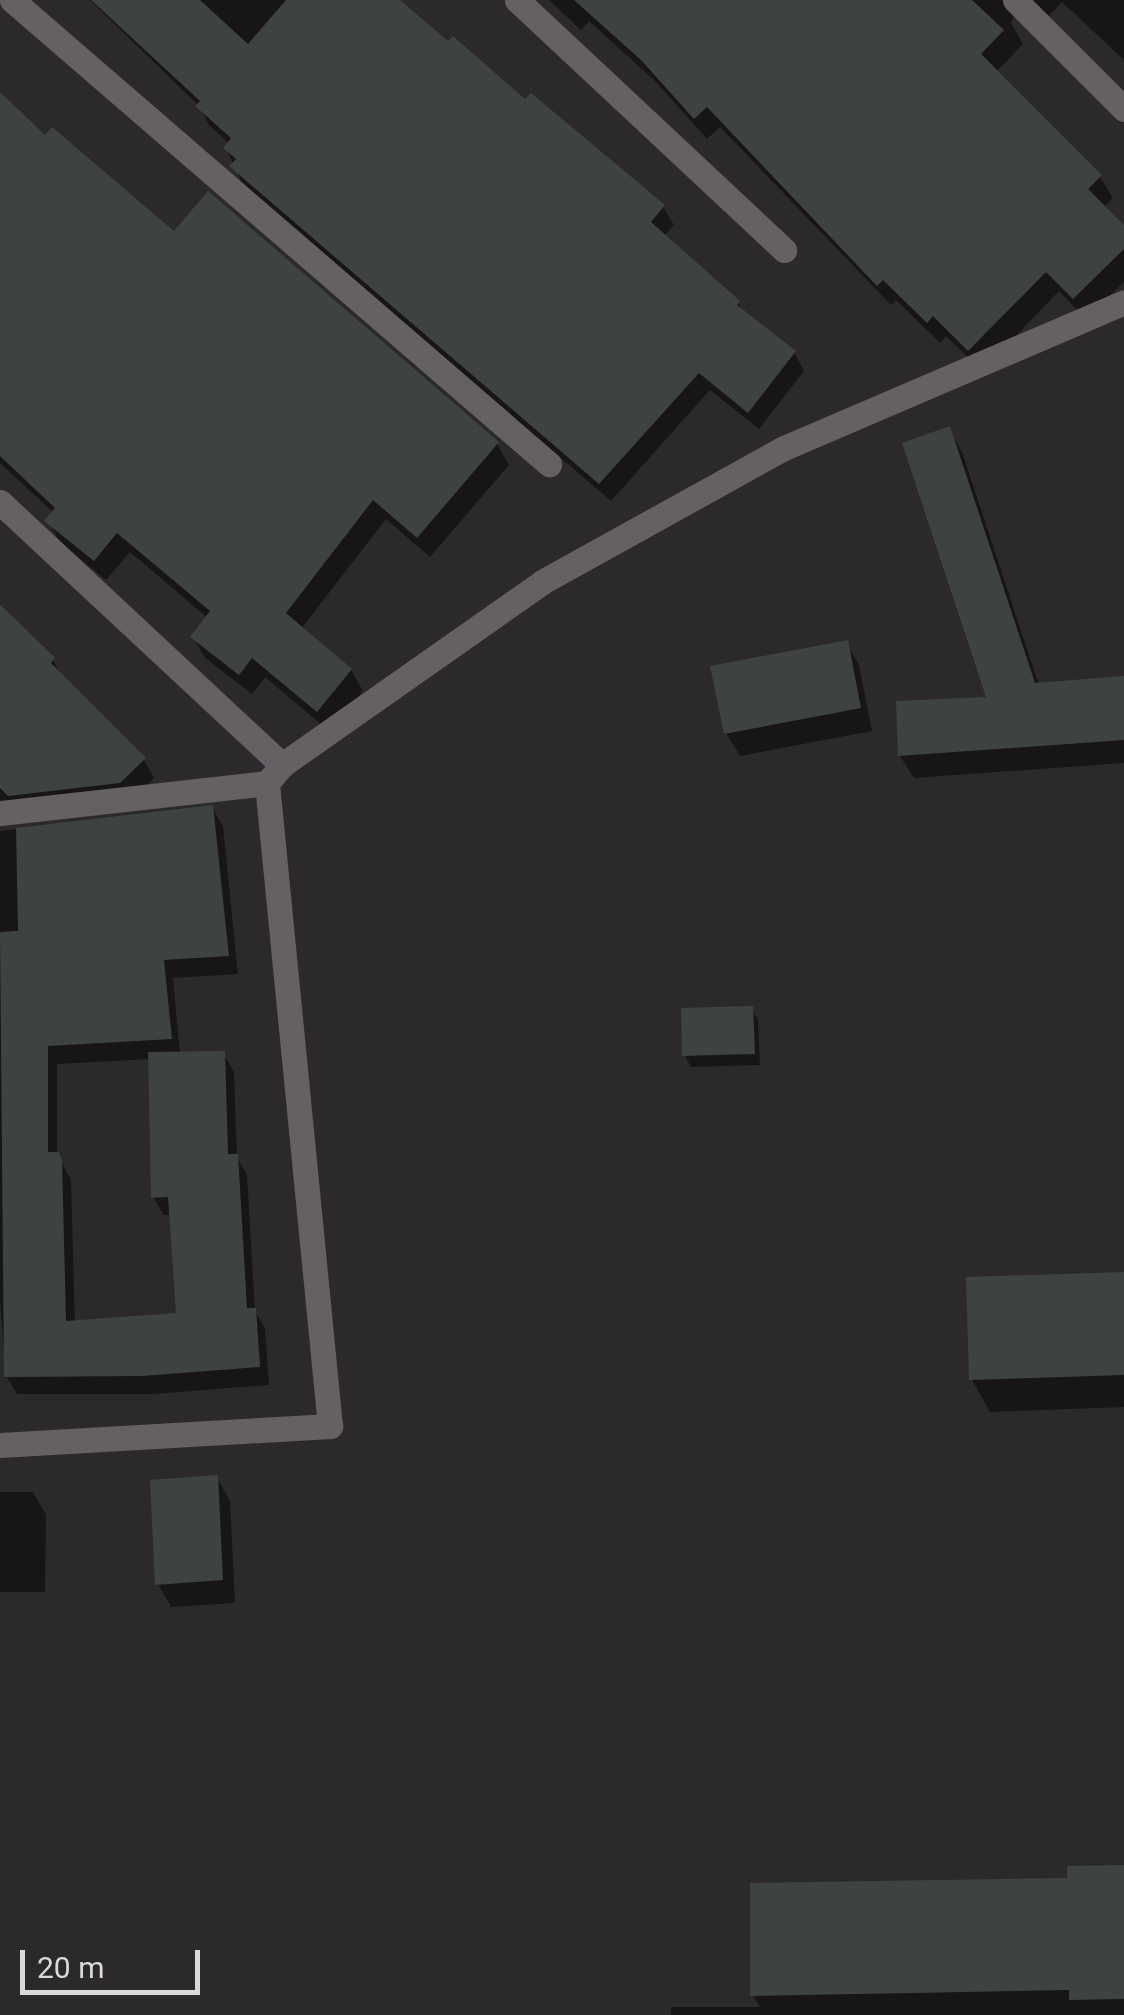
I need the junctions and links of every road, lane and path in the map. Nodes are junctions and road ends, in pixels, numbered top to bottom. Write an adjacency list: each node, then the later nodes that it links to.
1 (12, 0): 7 (street)
2 (517, 0): 5 (street)
3 (1015, 0): 4 (street)
4 (1124, 109)
5 (784, 250)
6 (1124, 302): 9 (street)
7 (549, 464)
8 (0, 502): 9 (street)
9 (275, 774): 10 (street); 11 (street)
10 (0, 813)
11 (0, 1445)

